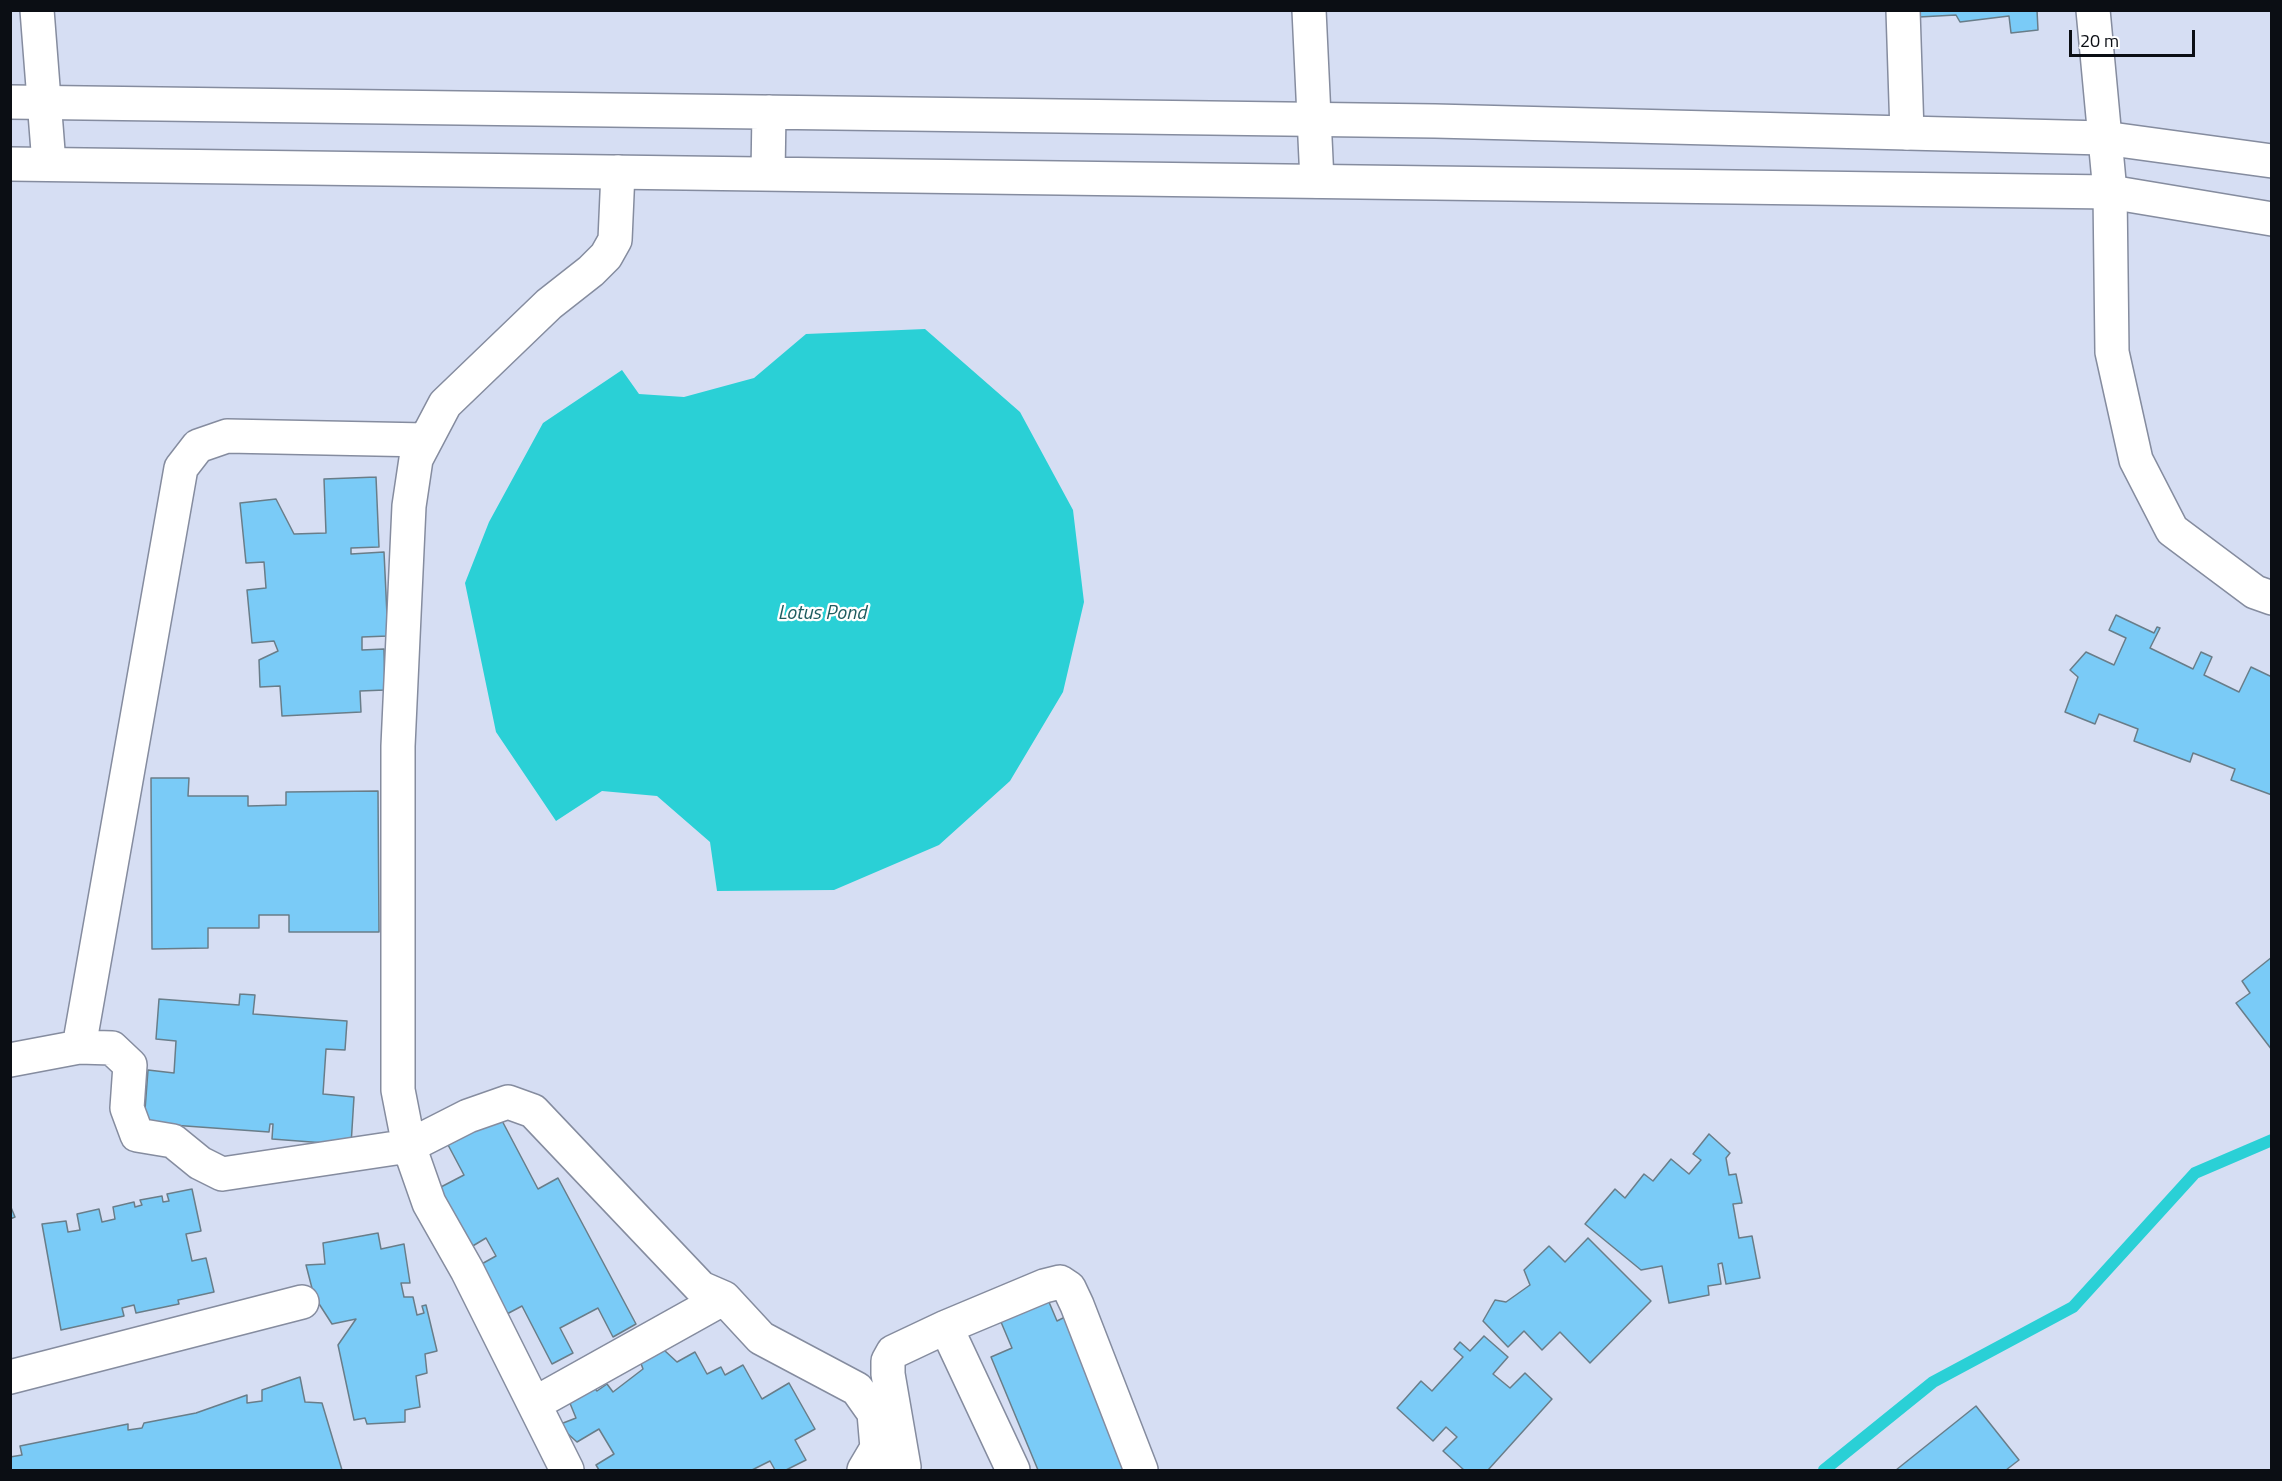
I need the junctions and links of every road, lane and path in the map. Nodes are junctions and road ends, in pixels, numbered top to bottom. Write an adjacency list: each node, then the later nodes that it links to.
1 (37, 10): 6 (street)
2 (1309, 10): 8 (street)
3 (1903, 10): 9 (street)
4 (2093, 10): 10 (street)
5 (10, 102): 6 (street)
6 (44, 102): 7 (street); 13 (street)
7 (769, 112): 8 (street); 15 (street)
8 (1313, 120): 9 (street); 16 (street)
9 (1907, 133): 10 (street)
10 (2104, 138): 11 (street); 17 (street)
11 (2271, 161)
12 (10, 164): 13 (street)
13 (49, 164): 14 (street)
14 (618, 172): 15 (street); 19 (street)
15 (768, 174): 16 (street)
16 (1317, 181): 17 (street)
17 (2109, 192): 18 (street); 20 (street)
18 (2271, 219)
19 (426, 440): 21 (street); 23 (street)
20 (2271, 598)
21 (79, 1047): 22 (street); 23 (street)
22 (10, 1060)
23 (409, 1146): 24 (street); 28 (street)
24 (724, 1298): 28 (street); 31 (street)
25 (302, 1302): 27 (street)
26 (946, 1327): 29 (street); 32 (street); 33 (street)
27 (10, 1377)
28 (534, 1404): 30 (street)
29 (902, 1469)
30 (567, 1470)
31 (864, 1470)
32 (1013, 1470)
33 (1141, 1470)

